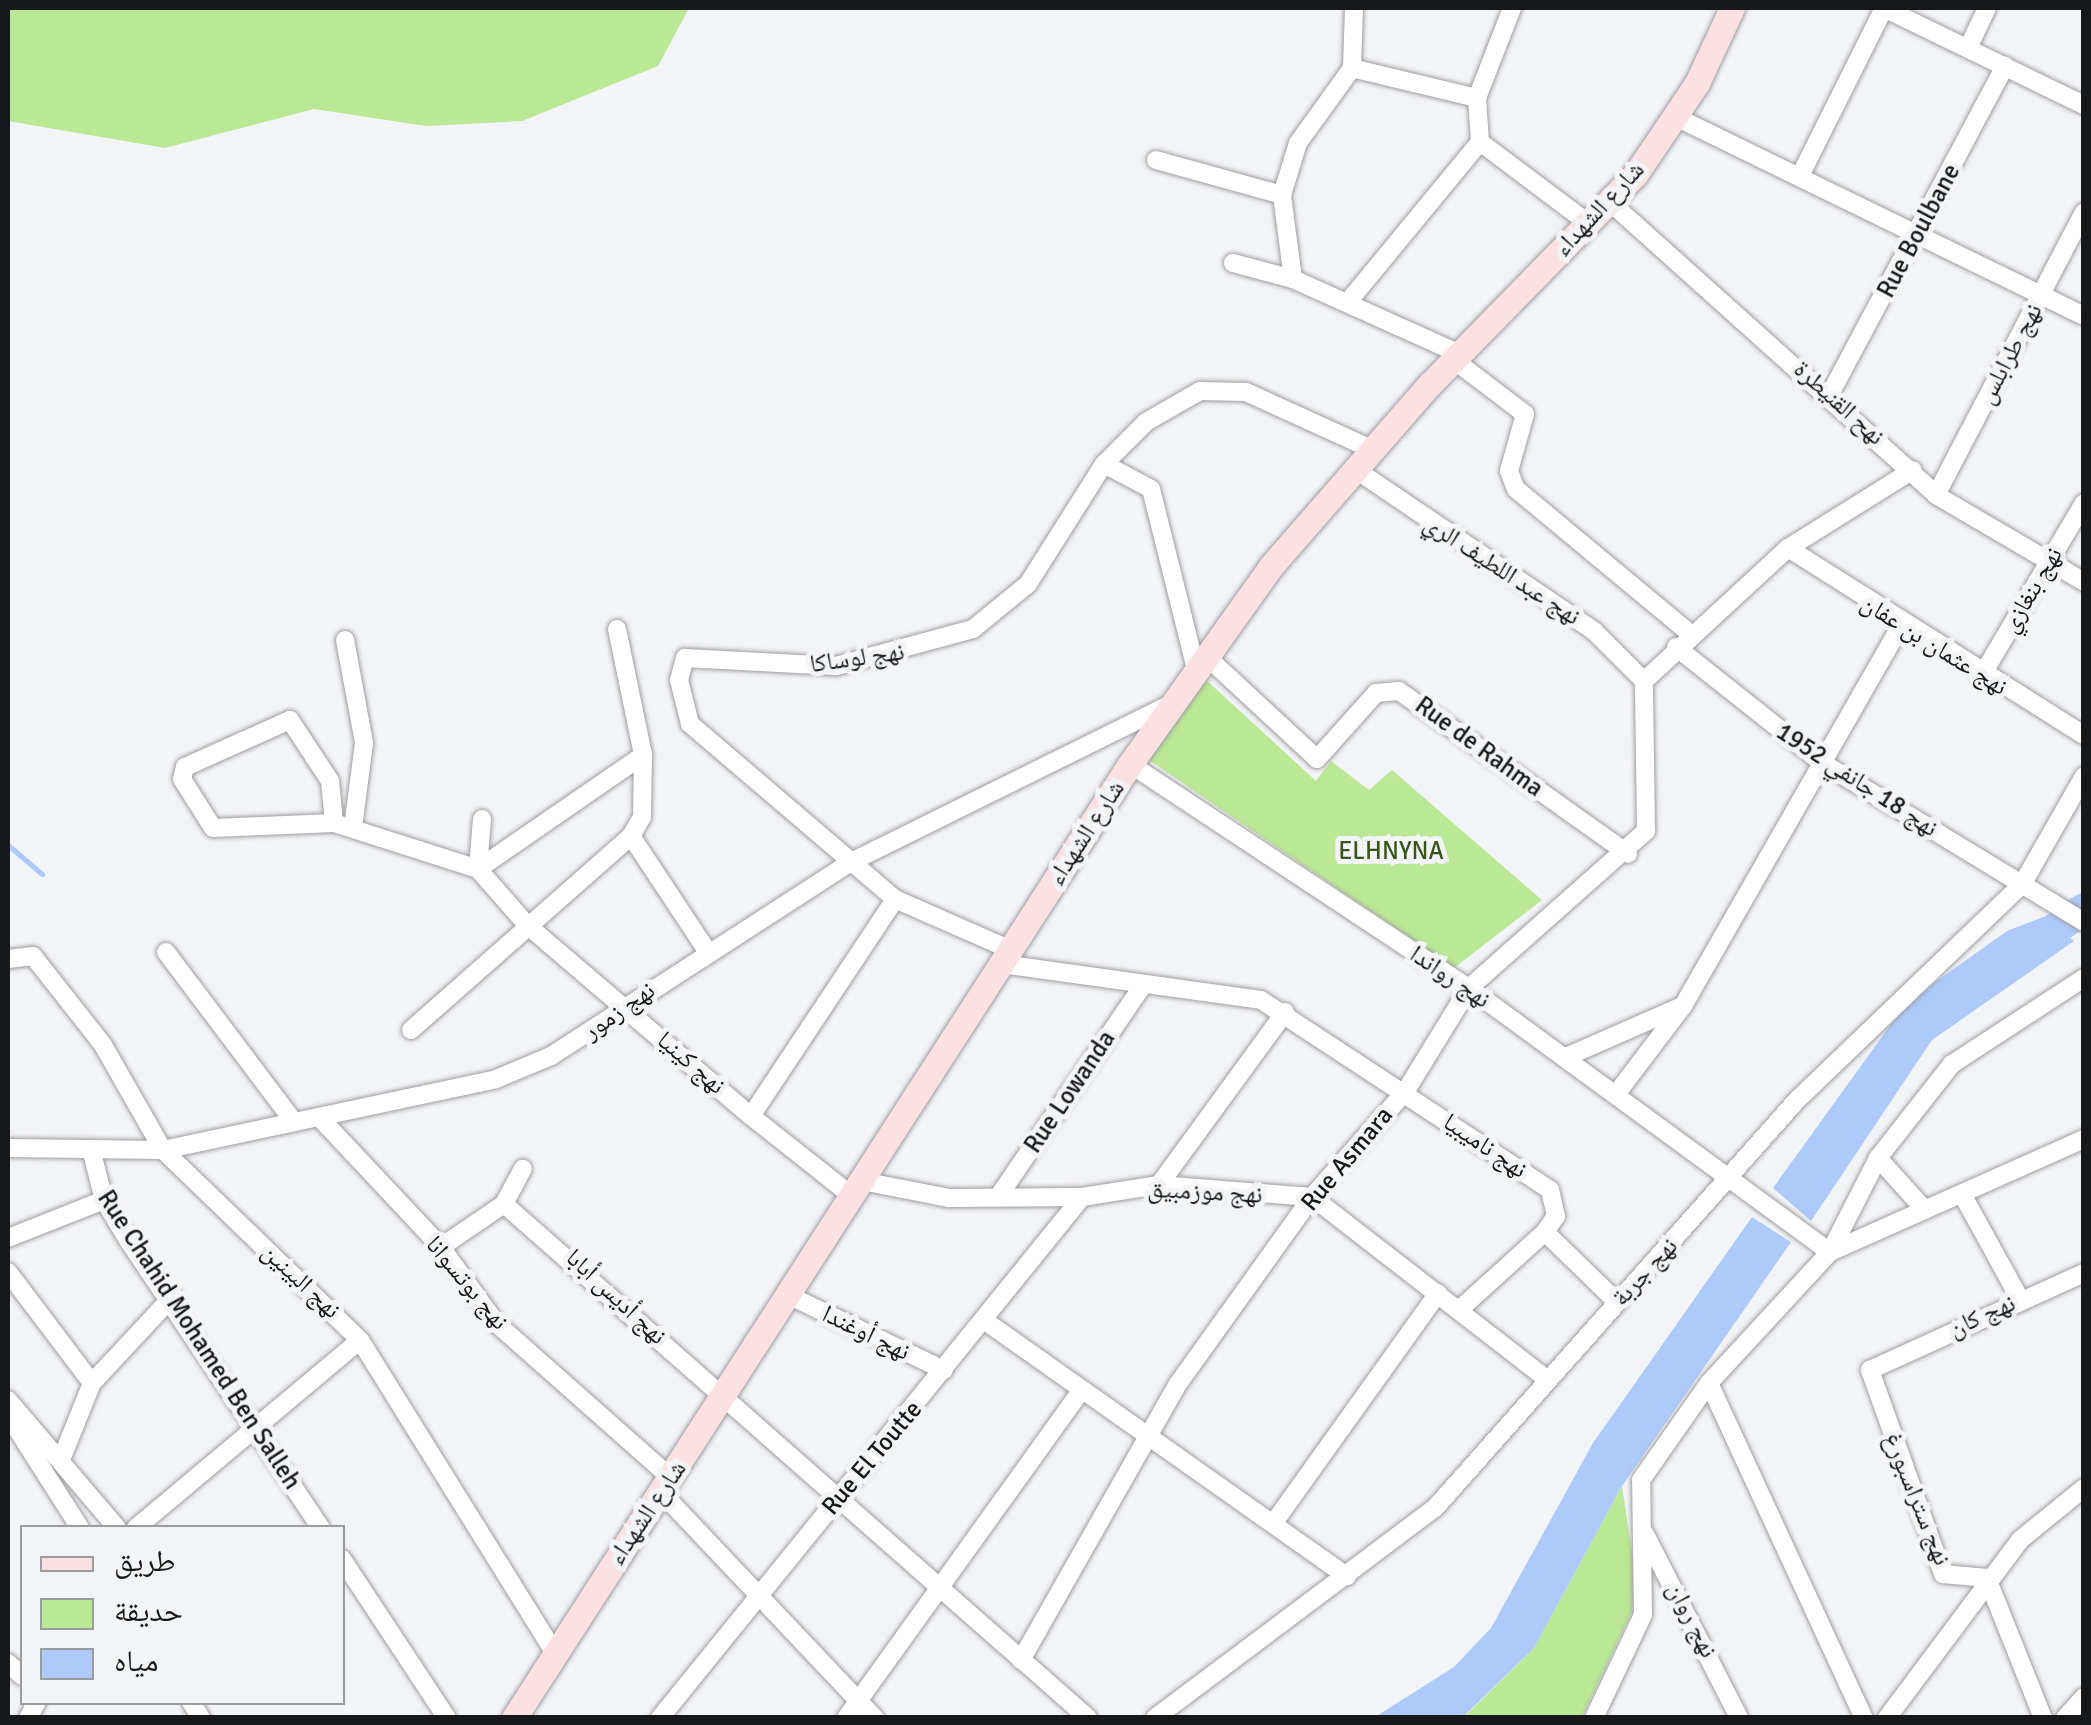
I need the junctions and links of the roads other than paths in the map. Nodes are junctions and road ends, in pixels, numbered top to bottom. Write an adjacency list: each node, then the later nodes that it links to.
1 (1354, 8): 8 (street)
2 (1512, 8): 9 (street)
3 (1732, 8): 11 (main road, شارع الشهداء)
4 (1884, 8): 6 (street); 14 (street)
5 (1987, 8): 6 (street)
6 (1968, 48): 7 (street)
7 (2005, 66): 10 (street); 19 (street, Rue Boulbane)
8 (1352, 68): 9 (street); 15 (street)
9 (1478, 98): 12 (street)
10 (2084, 105)
11 (1674, 116): 14 (street); 16 (main road, شارع الشهداء)
12 (1480, 142): 18 (street); 23 (street)
13 (1156, 160): 15 (street)
14 (1800, 176): 19 (street)
15 (1282, 196): 21 (street)
16 (1610, 202): 18 (main road, شارع الشهداء); 26 (street, نهح القنيطرة)
17 (2084, 212): 22 (street, نهج طرابلس)
18 (1588, 223): 25 (main road, شارع الشهداء)
19 (1919, 235): 22 (street); 26 (street, Rue Boulbane)
20 (1233, 263): 21 (street)
21 (1293, 279): 23 (street)
22 (2041, 295): 24 (street); 30 (street, نهج طرابلس)
23 (1348, 302): 25 (street)
24 (2084, 316)
25 (1458, 357): 27 (main road, شارع الشهداء); 37 (street, نهج 18 جانفي 1952)
26 (1830, 394): 29 (street, نهح القنيطرة)
27 (1362, 458): 28 (street, نهج لوساكا); 39 (main road, شارع الشهداء); 41 (street, نهج عبد اللطيف الري)
28 (1104, 464): 39 (street); 52 (street, نهج لوساكا)
29 (1912, 470): 30 (street, نهح القنيطرة); 32 (street)
30 (1936, 495): 33 (street, نهح القنيطرة)
31 (2084, 503): 33 (street, نهج بنغازي)
32 (1788, 548): 35 (street, نهج عثمان بن عفان); 37 (street)
33 (2049, 560): 34 (street, نهح القنيطرة); 40 (street, نهج بنغازي)
34 (2084, 582)
35 (1900, 627): 40 (street, نهج عثمان بن عفان); 45 (street)
36 (618, 628): 44 (street)
37 (1682, 639): 41 (street); 45 (street, نهج 18 جانفي 1952)
38 (345, 640): 49 (street)
39 (1202, 665): 42 (main road, شارع الشهداء); 51 (street, Rue de Rahma)
40 (1981, 676): 43 (street, نهج عثمان بن عفان)
41 (1644, 681): 51 (street, Rue Asmara)
42 (1175, 702): 46 (main road, شارع الشهداء); 52 (street, نهج زمور)
43 (2084, 735)
44 (642, 755): 50 (street); 53 (street)
45 (1820, 762): 54 (street, نهج 18 جانفي 1952); 66 (street)
46 (1130, 764): 60 (main road, شارع الشهداء); 64 (street, نهج رواندا)
47 (2084, 776): 54 (street, نهج جربة)
48 (482, 818): 53 (street)
49 (343, 826): 49 (street); 53 (street)
50 (631, 836): 57 (street); 58 (street)
51 (1628, 854): 64 (street, Rue Asmara)
52 (851, 862): 55 (street, نهج لوساكا); 58 (street, نهج زمور)
53 (478, 869): 57 (street, نهج كينيا)
54 (2023, 884): 56 (street, نهج 18 جانفي 1952); 81 (street, نهج جربة)
55 (895, 899): 60 (street, نهج لوساكا); 72 (street)
56 (2084, 922)
57 (527, 925): 65 (street, نهج كينيا); 68 (street)
58 (707, 951): 65 (street, نهج زمور)
59 (166, 952): 74 (street)
60 (1006, 957): 63 (street, نهج ناميبيا); 83 (main road, شارع الشهداء)
61 (8, 959): 78 (street, نهج البينين)
62 (2084, 978): 79 (street)
63 (1141, 988): 67 (street, نهج ناميبيا); 85 (street, Rue Lowanda)
64 (1469, 988): 69 (street, نهج رواندا); 70 (street, Rue Asmara)
65 (625, 1005): 72 (street, نهج كينيا); 73 (street, نهج زمور)
66 (1683, 1006): 69 (street); 71 (street)
67 (1285, 1012): 70 (street, نهج ناميبيا); 82 (street)
68 (410, 1030)
69 (1566, 1057): 71 (street, نهج رواندا)
70 (1405, 1092): 87 (street, Rue Asmara); 91 (street, نهج ناميبيا)
71 (1617, 1094): 81 (street, نهج رواندا)
72 (751, 1116): 83 (street, نهج كينيا)
73 (320, 1118): 74 (street, نهج زمور); 93 (street, نهج بوتسوانا)
74 (294, 1122): 78 (street, نهج زمور)
75 (2084, 1139): 84 (street)
76 (8, 1148): 77 (street, نهج زمور)
77 (90, 1149): 78 (street, نهج زمور); 88 (street, Rue Chahid Mohamed Ben Salleh)
78 (163, 1150): 104 (street, نهج البينين)
79 (1878, 1158): 90 (street); 94 (street)
80 (524, 1169): 89 (street)
81 (1732, 1177): 94 (street, نهج رواندا); 101 (street, نهج جربة)
82 (1159, 1186): 86 (street, نهج موزمبيق); 87 (street, نهج موزمبيق)
83 (857, 1188): 85 (street, نهج موزمبيق); 98 (main road, شارع الشهداء)
84 (1962, 1194): 90 (street); 100 (street)
85 (998, 1197): 86 (street, نهج موزمبيق)
86 (1082, 1197): 103 (street, Rue El Toutte)
87 (1312, 1197): 97 (street); 115 (street, Rue Asmara)
88 (104, 1200): 92 (street); 99 (street, Rue Chahid Mohamed Ben Salleh)
89 (504, 1204): 93 (street); 111 (street, نهج أديس أبابا)
90 (1924, 1210): 94 (street)
91 (1545, 1232): 101 (street); 102 (street)
92 (8, 1238)
93 (442, 1248): 117 (street, نهج بوتسوانا)
94 (1830, 1252): 108 (street)
95 (8, 1272): 109 (street)
96 (2084, 1273): 100 (street, نهج كان)
97 (1438, 1294): 102 (street); 120 (street)
98 (788, 1295): 106 (street, نهج أوغندا); 111 (main road, شارع الشهداء)
99 (172, 1296): 109 (street); 114 (street, Rue Chahid Mohamed Ben Salleh)
100 (2020, 1299): 105 (street, نهج كان)
101 (1617, 1302): 107 (street, نهج جربة)
102 (1460, 1310): 107 (street)
103 (986, 1321): 106 (street, Rue El Toutte); 110 (street)
104 (360, 1340): 114 (street); 131 (street, نهج البينين)
105 (1881, 1362): 128 (street, نهج ستراسبورغ)
106 (944, 1370): 119 (street, Rue El Toutte)
107 (1548, 1380): 127 (street, نهج جربة)
108 (1709, 1383): 125 (street); 144 (street)
109 (92, 1384): 116 (street)
110 (1080, 1392): 115 (street); 129 (street)
111 (727, 1394): 117 (main road, شارع الشهداء); 119 (street, نهج أديس أبابا)
112 (8, 1400): 116 (street)
113 (8, 1415): 121 (street)
114 (253, 1429): 123 (street); 124 (street, Rue Chahid Mohamed Ben Salleh)
115 (1150, 1434): 120 (street); 132 (street, Rue Asmara)
116 (62, 1460): 122 (street)
117 (665, 1484): 130 (street, نهج بوتسوانا); 131 (main road, شارع الشهداء)
118 (2084, 1488): 128 (street)
119 (836, 1500): 129 (street, نهج أديس أبابا); 130 (street, Rue El Toutte)
120 (1275, 1521): 127 (street)
121 (78, 1525)
122 (116, 1525)
123 (140, 1525)
124 (319, 1525)
125 (1639, 1525): 142 (street); 143 (street, نهج روان)
126 (345, 1563): 135 (street)
127 (1347, 1576): 141 (street, نهج جربة)
128 (1987, 1578): 145 (street); 146 (street, نهج ستراسبورغ)
129 (938, 1587): 132 (street, نهج أديس أبابا); 134 (street)
130 (762, 1596): 134 (street, نهج بوتسوانا); 137 (street, Rue El Toutte)
131 (555, 1652): 136 (main road, شارع الشهداء)
132 (1021, 1660): 140 (street, نهج أديس أبابا)
133 (2084, 1698): 147 (street)
134 (859, 1701): 138 (street); 139 (street, نهج بوتسوانا)
135 (446, 1718)
136 (514, 1718)
137 (660, 1718)
138 (846, 1718)
139 (874, 1718)
140 (1088, 1718)
141 (1155, 1718)
142 (1594, 1718)
143 (1739, 1718)
144 (1864, 1718)
145 (1886, 1718)
146 (2043, 1718)
147 (2065, 1718)

